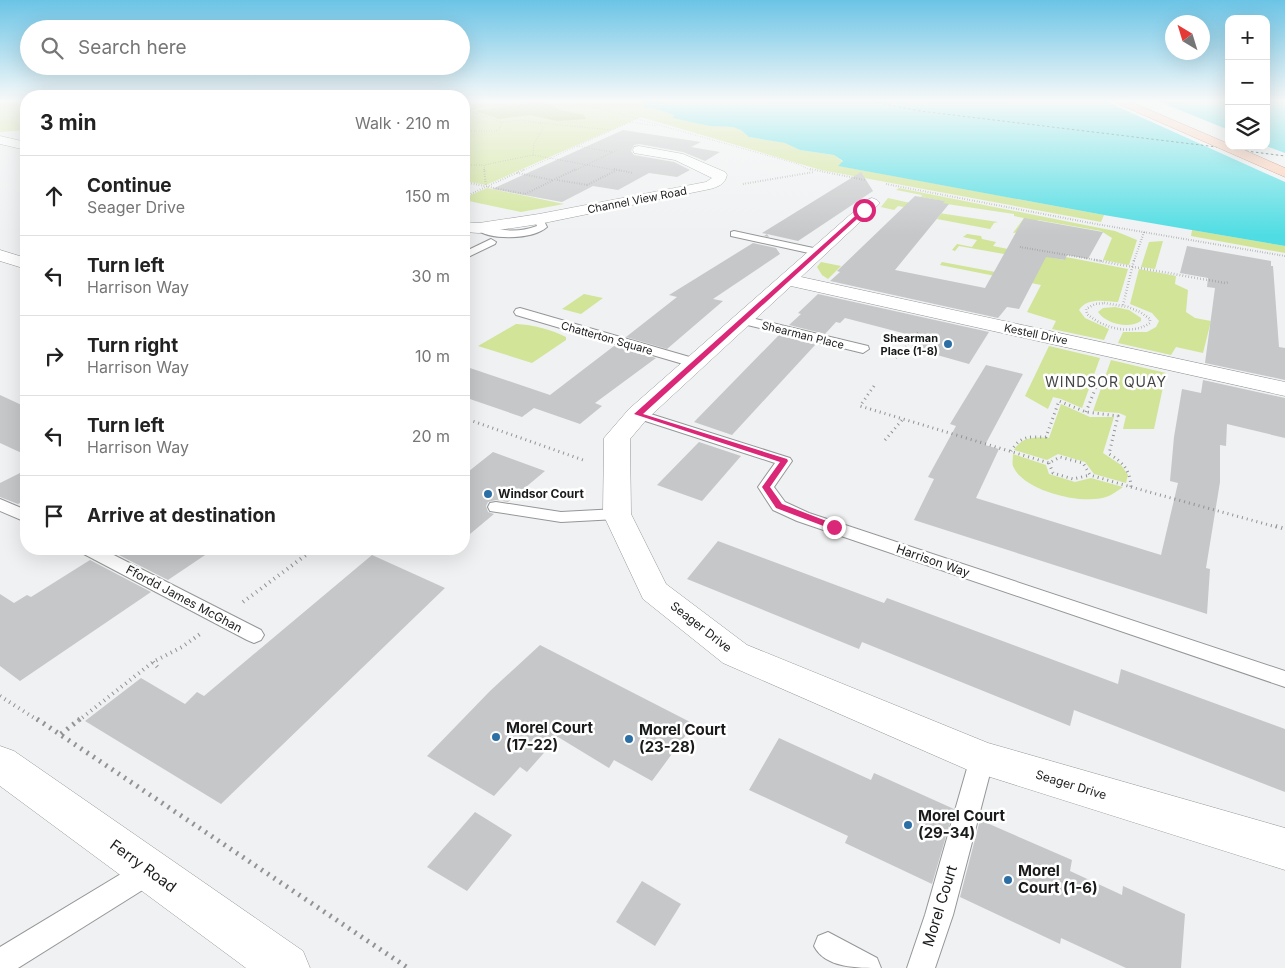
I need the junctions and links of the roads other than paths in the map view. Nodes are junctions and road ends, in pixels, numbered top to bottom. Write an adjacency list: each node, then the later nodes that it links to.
1 (1221, 145): 5 (main road)
2 (639, 150): 7 (street, Channel View Road)
3 (1259, 150): 4 (main road)
4 (1285, 161)
5 (1285, 173)
6 (875, 189): 10 (street, Seager Drive)
7 (471, 227)
8 (734, 234): 10 (lane)
9 (491, 242): 11 (lane)
10 (818, 252): 14 (street, Seager Drive)
11 (470, 253)
12 (0, 255): 13 (street)
13 (20, 262)
14 (787, 279): 16 (street, Seager Drive); 19 (street, Kestell Drive)
15 (520, 312): 18 (lane, Chatterton Square)
16 (743, 320): 17 (lane, Shearman Place); 18 (street, Seager Drive)
17 (863, 349)
18 (695, 363): 20 (street, Seager Drive)
19 (1285, 389)
20 (638, 414): 24 (street, Seager Drive); 27 (lane, Harrison Way)
21 (0, 504): 23 (lane)
22 (496, 507): 24 (lane)
23 (20, 514)
24 (617, 514): 28 (street, Seager Drive)
25 (100, 555): 26 (lane, Ffordd James McGhan)
26 (254, 635)
27 (1285, 679)
28 (982, 758): 30 (street, Seager Drive); 36 (lane, Morel Court)
29 (0, 763): 31 (street, Ferry Road)
30 (1285, 849)
31 (150, 871): 33 (lane); 34 (street, Ferry Road)
32 (828, 946): 35 (lane)
33 (0, 963)
34 (286, 968)
35 (867, 968)
36 (921, 968)

